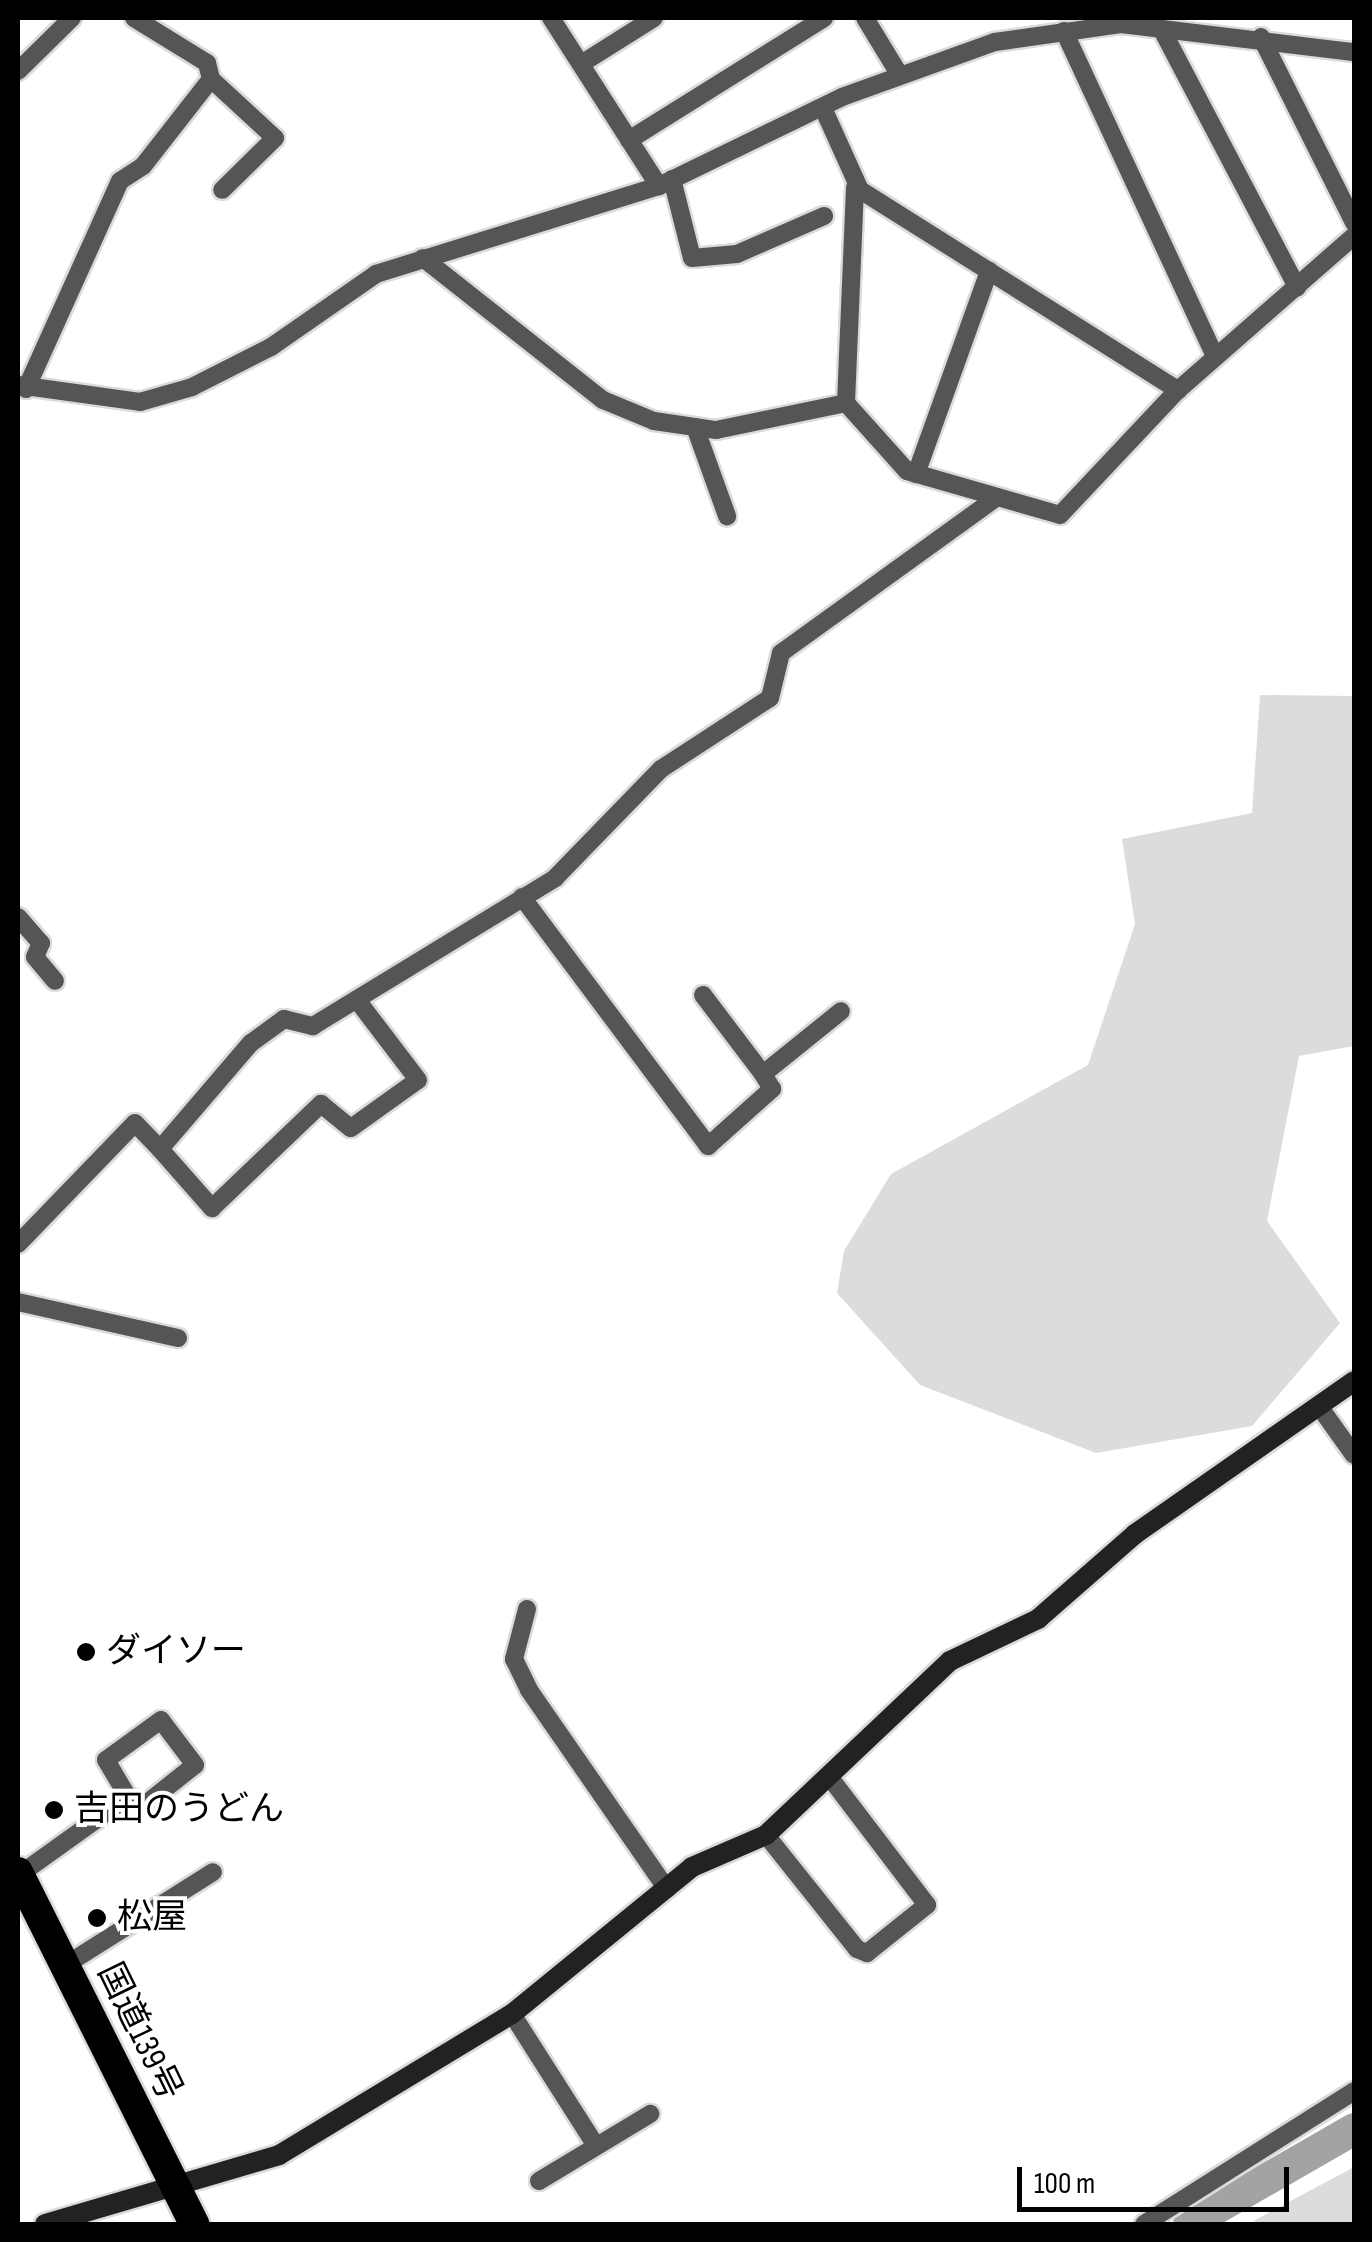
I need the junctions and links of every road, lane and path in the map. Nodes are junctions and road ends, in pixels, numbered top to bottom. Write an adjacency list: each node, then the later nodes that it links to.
1 (72, 18): 13 (street)
2 (134, 18): 15 (street)
3 (551, 18): 12 (street)
4 (654, 18): 12 (street)
5 (821, 18): 17 (street)
6 (865, 18): 14 (street)
7 (1204, 25): 8 (street); 10 (street)
8 (1161, 28): 9 (street); 26 (street)
9 (1064, 32): 14 (street); 27 (street)
10 (1262, 37): 11 (street); 22 (street)
11 (1354, 52)
12 (580, 64): 17 (street)
13 (18, 71)
14 (900, 74): 16 (street)
15 (211, 79): 20 (street); 28 (street)
16 (824, 108): 18 (street); 19 (street)
17 (629, 140): 18 (street)
18 (665, 182): 21 (street); 24 (street)
19 (856, 187): 25 (street); 30 (street)
20 (222, 190)
21 (824, 216)
22 (1354, 223)
23 (1354, 236): 26 (street)
24 (424, 258): 28 (street); 31 (street)
25 (989, 271): 29 (street); 32 (street)
26 (1297, 288): 27 (street)
27 (1215, 356): 29 (street)
28 (22, 387)
29 (1178, 390): 33 (street)
30 (846, 403): 31 (street); 32 (street)
31 (694, 427): 34 (street)
32 (916, 474): 33 (street)
33 (992, 500): 35 (street)
34 (728, 516)
35 (522, 897): 39 (street); 41 (street)
36 (18, 917): 37 (street)
37 (54, 981)
38 (703, 995): 41 (street)
39 (357, 1000): 42 (street); 42 (street)
40 (841, 1012): 41 (street)
41 (763, 1074)
42 (160, 1150): 43 (street)
43 (18, 1244)
44 (18, 1302): 45 (street)
45 (178, 1338)
46 (1354, 1381): 47 (street)
47 (1319, 1406): 48 (street); 50 (street)
48 (1354, 1455)
49 (527, 1609): 55 (street)
50 (828, 1775): 52 (street); 52 (street)
51 (128, 1798): 51 (street); 54 (street)
52 (766, 1835): 55 (street)
53 (213, 1872): 57 (street)
54 (18, 1874): 57 (highway, 国道139号)
55 (667, 1889): 58 (street)
56 (18, 1914): 63 (highway, 国道139号)
57 (64, 1966): 63 (highway, 国道139号)
58 (512, 2014): 61 (street); 63 (street)
59 (1354, 2090): 67 (street)
60 (650, 2114): 61 (street)
61 (596, 2146): 62 (street)
62 (539, 2181)
63 (166, 2193): 64 (street); 65 (highway, 国道139号); 66 (highway, 国道139号)
64 (45, 2224)
65 (172, 2224)
66 (194, 2224)
67 (1144, 2224)

